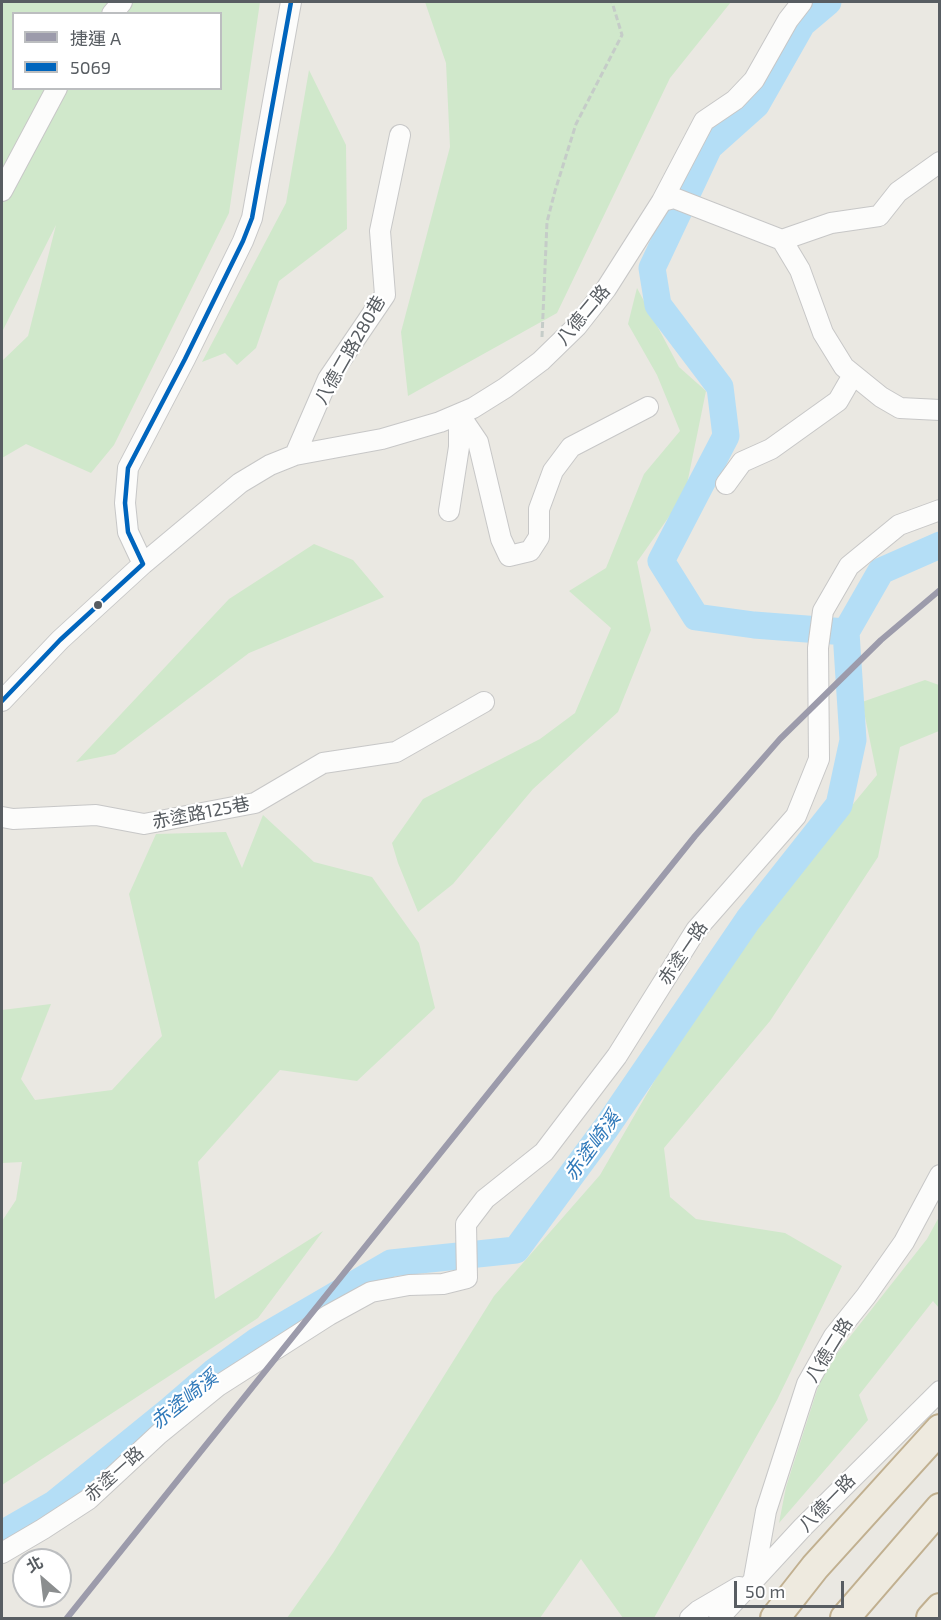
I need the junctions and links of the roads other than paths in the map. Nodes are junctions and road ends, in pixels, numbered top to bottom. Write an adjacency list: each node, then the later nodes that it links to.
1 (291, 2): 17 (street)
2 (802, 2): 7 (street, 八德二路)
3 (56, 90): 6 (street)
4 (400, 135): 13 (street, 八德二路280巷)
5 (939, 162): 8 (street)
6 (2, 191)
7 (668, 200): 8 (street); 12 (street, 八德二路)
8 (782, 240): 9 (street)
9 (853, 375): 11 (street); 14 (street)
10 (648, 407): 12 (street)
11 (939, 410)
12 (459, 414): 13 (street, 八德二路); 16 (street)
13 (295, 455): 17 (street, 八德二路)
14 (726, 484)
15 (939, 510): 25 (street, 赤塗一路)
16 (449, 512)
17 (143, 564): 18 (street, 八德二路)
18 (2, 701)
19 (484, 702): 20 (street, 赤塗路125巷)
20 (2, 817)
21 (939, 1175): 26 (street, 八德二路)
22 (939, 1391): 26 (street, 八德一路)
23 (939, 1429): 30 (highway)
24 (939, 1509): 31 (highway)
25 (2, 1553)
26 (754, 1578): 28 (street); 29 (street, 八德一路)
27 (939, 1608): 32 (highway)
28 (690, 1618)
29 (719, 1618)
30 (775, 1618)
31 (845, 1618)
32 (931, 1618)

